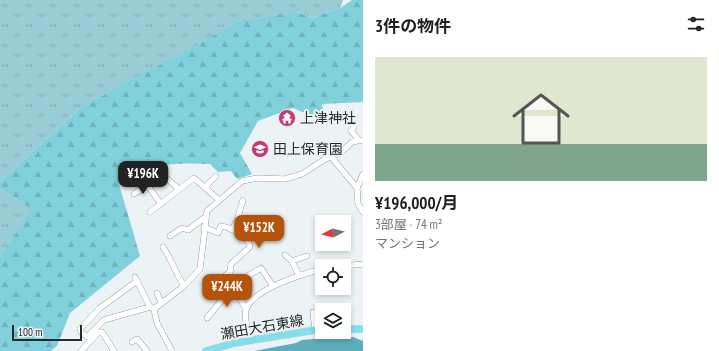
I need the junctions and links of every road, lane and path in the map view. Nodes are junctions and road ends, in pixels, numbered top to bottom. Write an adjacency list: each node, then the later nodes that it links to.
1 (354, 127): 2 (street)
2 (361, 140): 3 (street)
3 (332, 158): 10 (street); 13 (street)
4 (158, 171): 11 (street)
5 (363, 174): 10 (street)
6 (140, 175): 8 (street)
7 (216, 176): 9 (street)
8 (147, 185): 12 (street); 15 (street)
9 (205, 187): 11 (street); 13 (street)
10 (357, 188): 17 (street)
11 (179, 189): 15 (street)
12 (134, 194)
13 (219, 200): 18 (street)
14 (243, 200): 20 (street)
15 (161, 204): 16 (street)
16 (150, 212)
17 (363, 212)
18 (204, 218): 19 (street); 21 (street)
19 (204, 227): 20 (street); 30 (street)
20 (232, 230): 32 (street)
21 (170, 236)
22 (163, 247): 30 (street)
23 (285, 255): 25 (street)
24 (307, 256): 25 (street)
25 (292, 261): 29 (street)
26 (363, 264): 27 (street)
27 (351, 265)
28 (315, 270): 29 (street)
29 (298, 274): 31 (street)
30 (184, 286): 34 (street)
31 (273, 286): 32 (street); 36 (street)
32 (233, 287): 36 (street); 38 (street)
33 (156, 293): 34 (street)
34 (161, 302): 35 (street)
35 (152, 308): 35 (street); 48 (street)
36 (246, 309): 43 (street)
37 (313, 312): 39 (street)
38 (208, 318)
39 (315, 318)
40 (351, 328): 41 (main road)
41 (363, 329)
42 (315, 331): 43 (main road, 瀬田大石東線)
43 (251, 340): 49 (main road, 瀬田大石東線)
44 (132, 342): 47 (street)
45 (81, 351): 46 (street)
46 (114, 351)
47 (147, 351)
48 (172, 351)
49 (206, 351)

